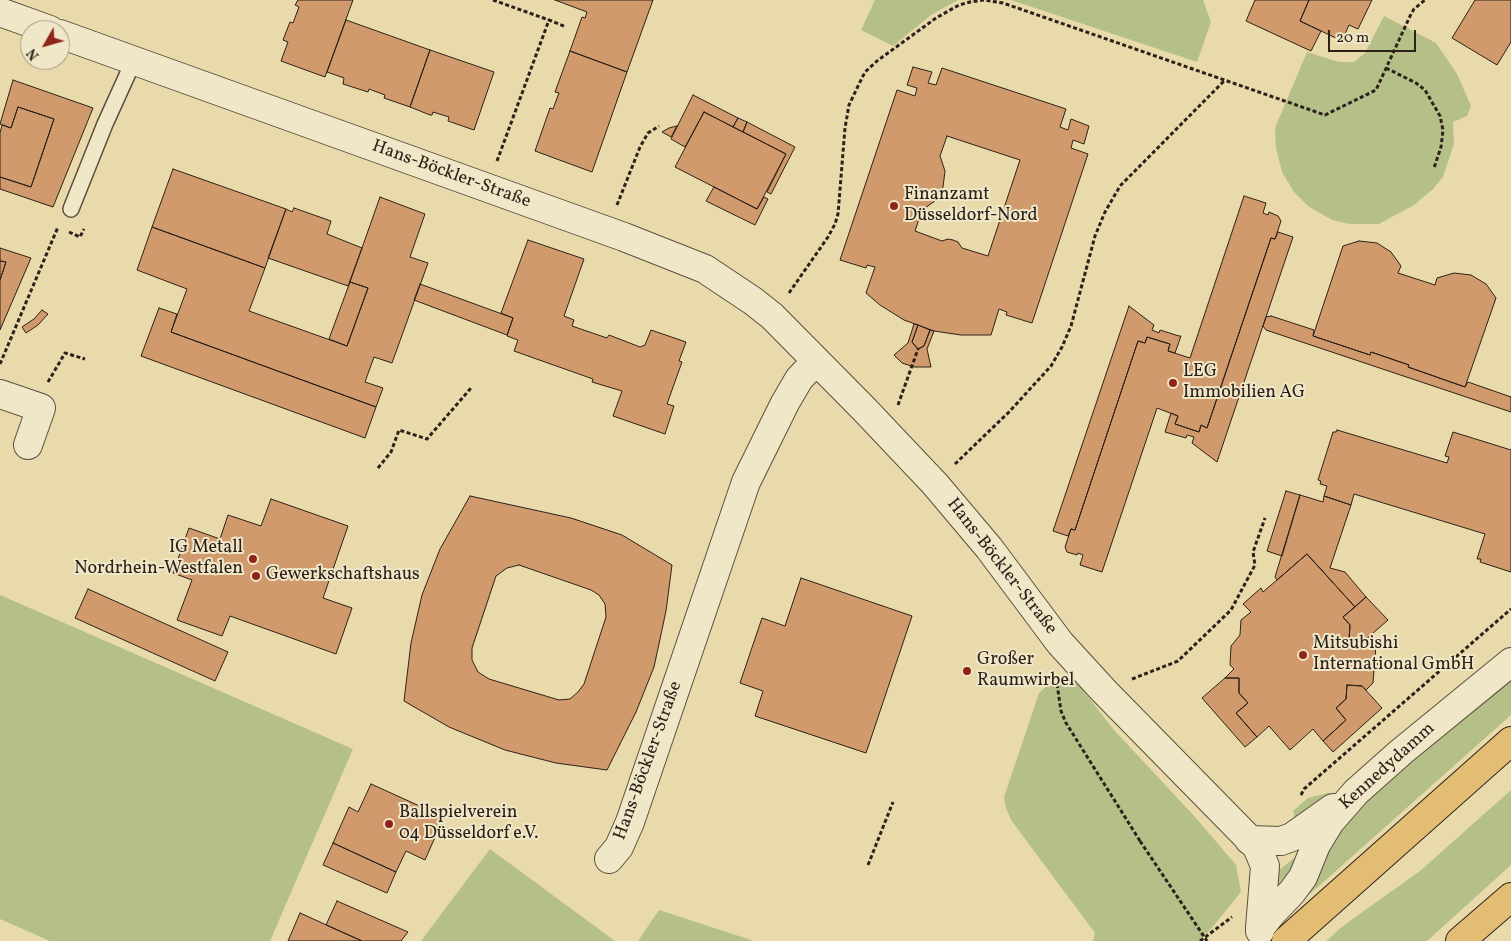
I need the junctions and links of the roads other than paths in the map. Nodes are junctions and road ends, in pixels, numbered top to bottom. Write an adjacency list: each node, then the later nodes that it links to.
1 (0, 12): 2 (street)
2 (22, 20)
3 (70, 38): 4 (street, Hans-Böckler-Straße)
4 (134, 60): 5 (lane); 6 (street, Hans-Böckler-Straße)
5 (71, 209)
6 (816, 361): 12 (street, Hans-Böckler-Straße); 13 (street, Hans-Böckler-Straße)
7 (0, 394): 8 (street)
8 (28, 445)
9 (1511, 662): 11 (street, Kennedydamm)
10 (1511, 741): 16 (highway)
11 (1356, 792): 12 (street); 15 (street, Kennedydamm)
12 (1249, 840): 15 (street, Hans-Böckler-Straße)
13 (609, 858)
14 (1511, 897): 17 (highway)
15 (1259, 935)
16 (1286, 941)
17 (1460, 941)

